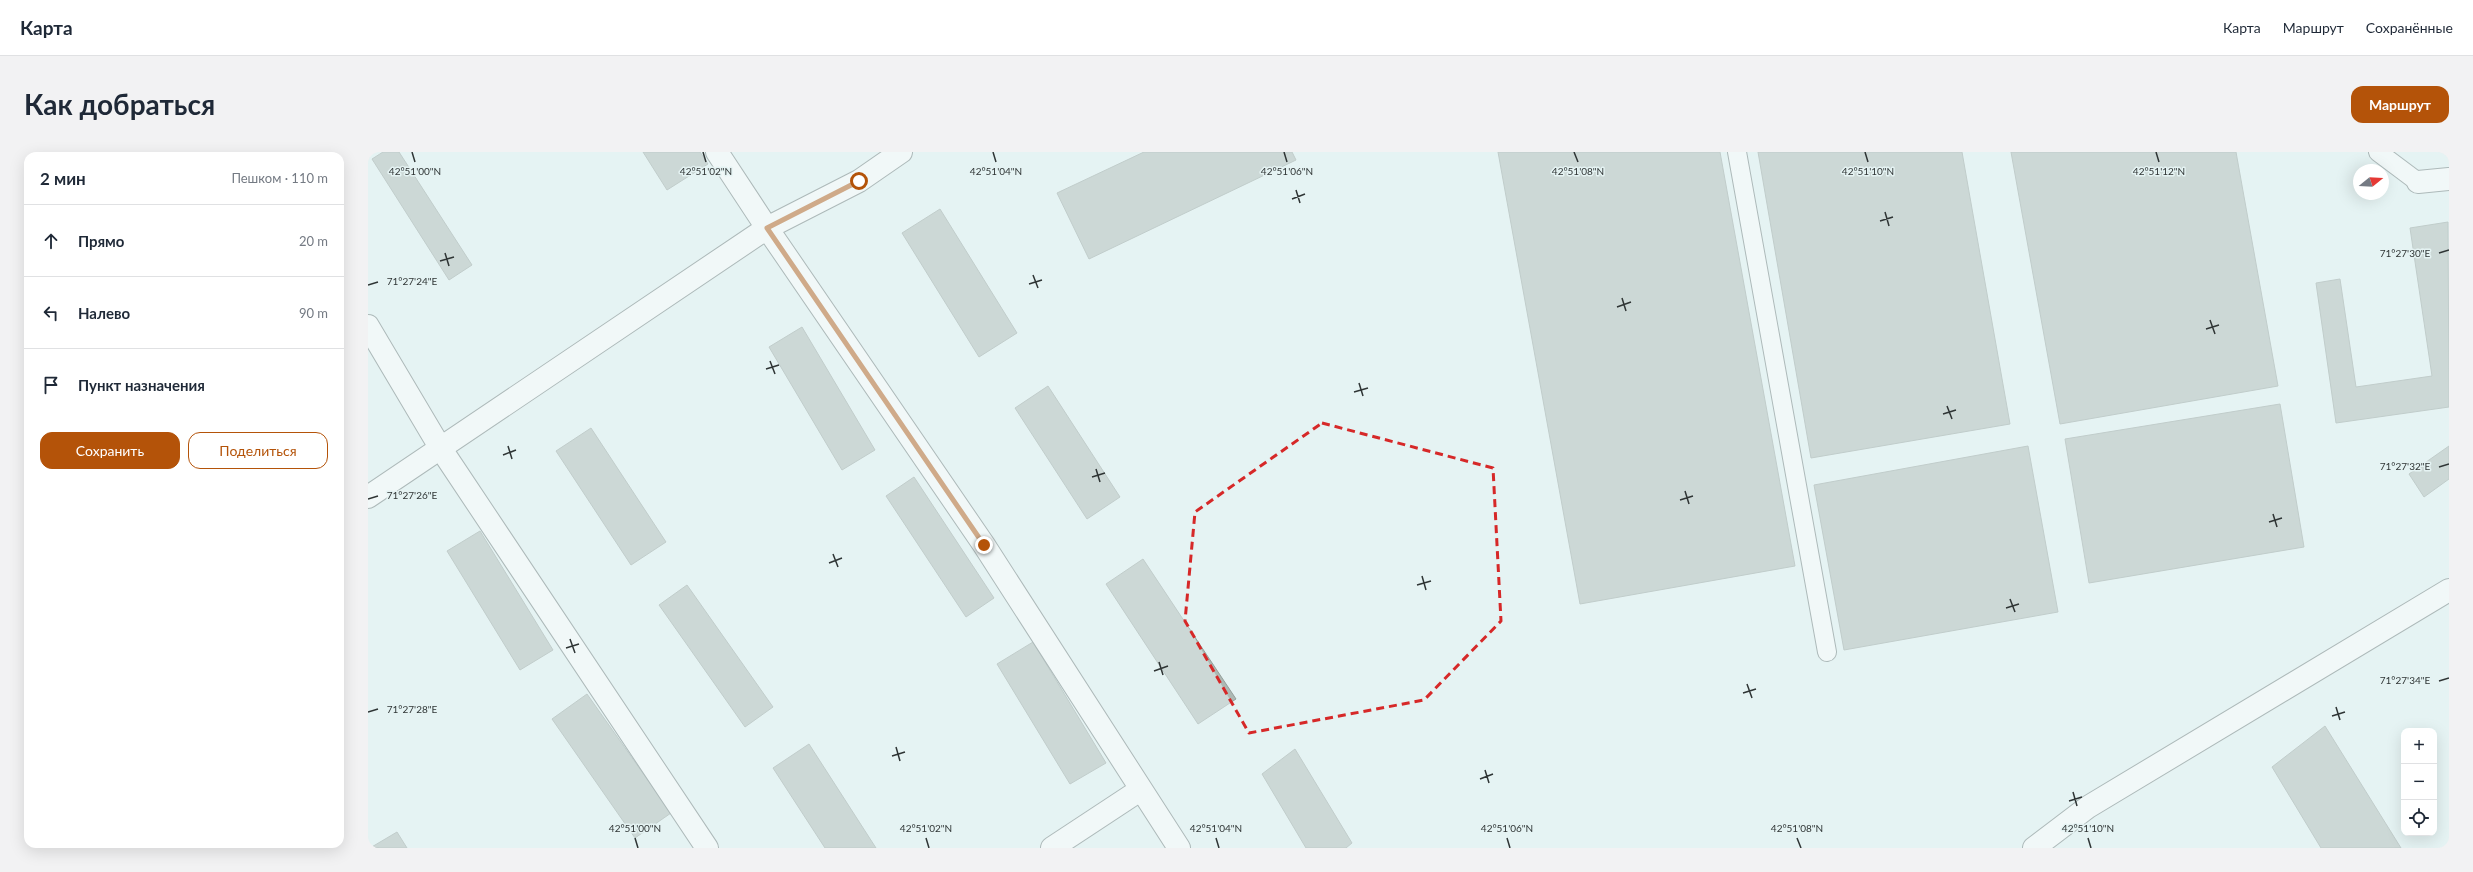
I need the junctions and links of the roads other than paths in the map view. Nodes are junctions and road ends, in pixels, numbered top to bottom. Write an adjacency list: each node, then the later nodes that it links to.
1 (717, 152): 7 (street)
2 (901, 152): 7 (street)
3 (1737, 152): 12 (lane)
4 (2378, 152): 6 (lane)
5 (2449, 179): 6 (street)
6 (2418, 182)
7 (767, 228): 9 (street); 13 (street)
8 (368, 326): 9 (street)
9 (441, 449): 10 (street); 14 (street)
10 (368, 497)
11 (2449, 590): 17 (street)
12 (1827, 652)
13 (1140, 790): 15 (street); 16 (street)
14 (707, 848)
15 (1052, 848)
16 (1179, 848)
17 (2034, 848)

